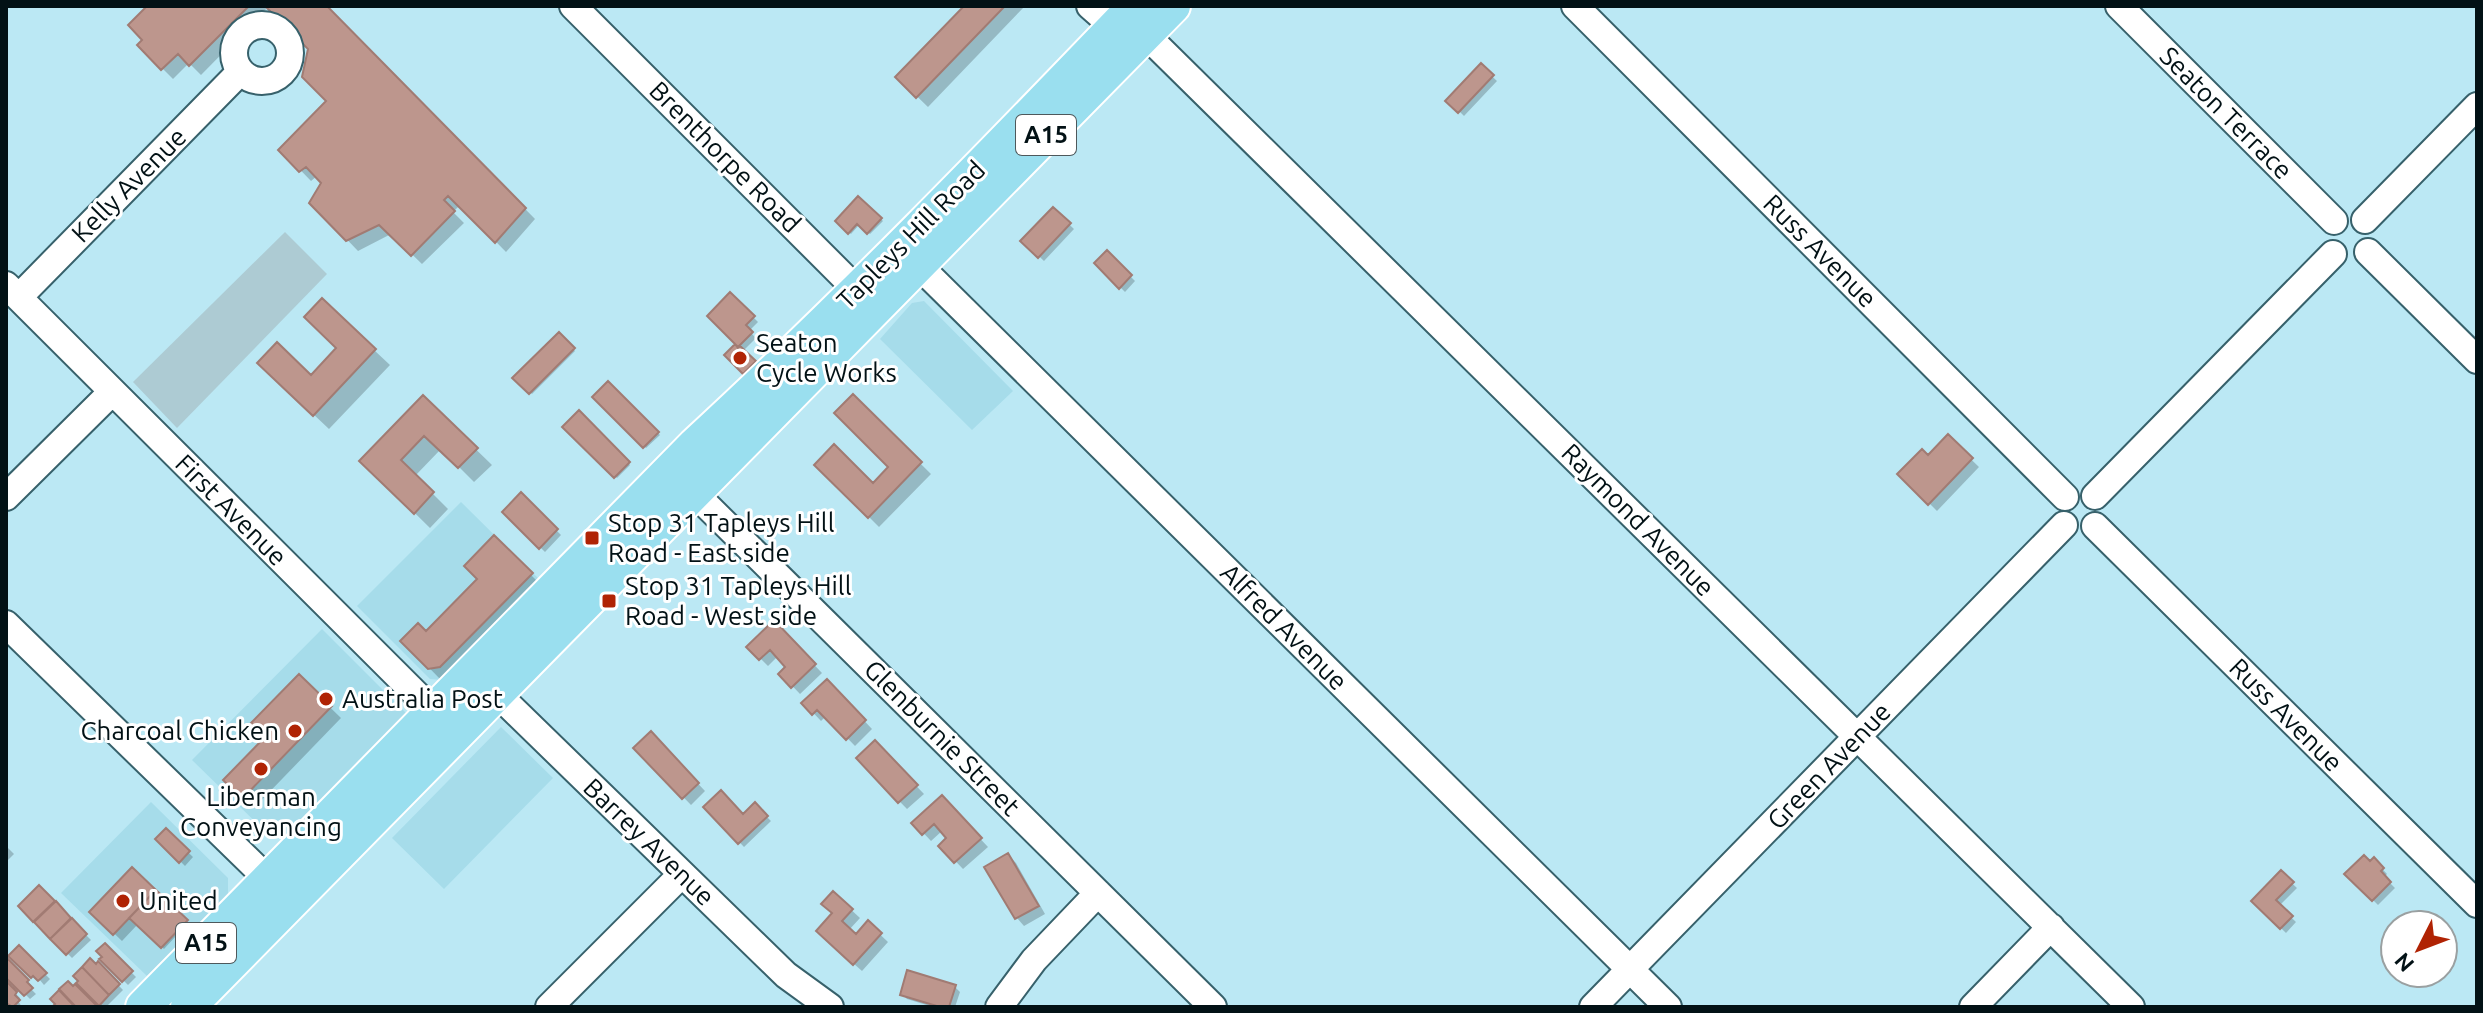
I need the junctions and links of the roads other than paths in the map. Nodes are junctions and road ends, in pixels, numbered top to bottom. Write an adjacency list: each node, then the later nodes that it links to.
1 (573, 6): 14 (street, Brenthorpe Road)
2 (1173, 6): 5 (main road, Tapleys Hill Road / A15)
3 (1575, 6): 20 (street, Russ Avenue)
4 (2119, 6): 9 (street, Seaton Terrace)
5 (1121, 18): 12 (main road, Tapleys Hill Road / A15); 26 (street, Raymond Avenue)
6 (240, 72): 13 (street, Kelly Avenue)
7 (2477, 106): 8 (street)
8 (2365, 220): 9 (street); 10 (street)
9 (2334, 221): 11 (street)
10 (2368, 252): 11 (street); 15 (street)
11 (2333, 254): 18 (street)
12 (909, 256): 14 (main road, Tapleys Hill Road / A15); 32 (street, Alfred Avenue)
13 (12, 291): 16 (street, First Avenue)
14 (866, 299): 17 (main road, Tapleys Hill Road / A15)
15 (2477, 360)
16 (112, 392): 19 (street); 25 (street, First Avenue)
17 (682, 481): 24 (main road, Tapleys Hill Road / A15); 29 (street, Glenburnie Street)
18 (2095, 496): 20 (street); 22 (street)
19 (6, 497)
20 (2065, 497): 21 (street)
21 (2064, 525): 22 (street); 26 (street, Green Avenue)
22 (2095, 526): 30 (street, Russ Avenue)
23 (6, 624): 28 (street)
24 (485, 682): 25 (main road, Tapleys Hill Road / A15); 27 (street, Barrey Avenue)
25 (445, 723): 28 (main road, Tapleys Hill Road / A15)
26 (1858, 737): 31 (street, Raymond Avenue); 32 (street, Green Avenue)
27 (681, 875): 35 (street); 36 (street, Barrey Avenue)
28 (280, 891): 33 (main road, Tapleys Hill Road / A15); 34 (main road, Tapleys Hill Road / A15)
29 (1098, 893): 37 (street); 38 (street, Glenburnie Street)
30 (2477, 904)
31 (2051, 927): 41 (street); 42 (street, Raymond Avenue)
32 (1629, 969): 39 (street, Green Avenue); 40 (street, Alfred Avenue)
33 (143, 1007)
34 (188, 1007)
35 (549, 1007)
36 (830, 1007)
37 (999, 1007)
38 (1213, 1007)
39 (1593, 1007)
40 (1668, 1007)
41 (1973, 1007)
42 (2131, 1007)

